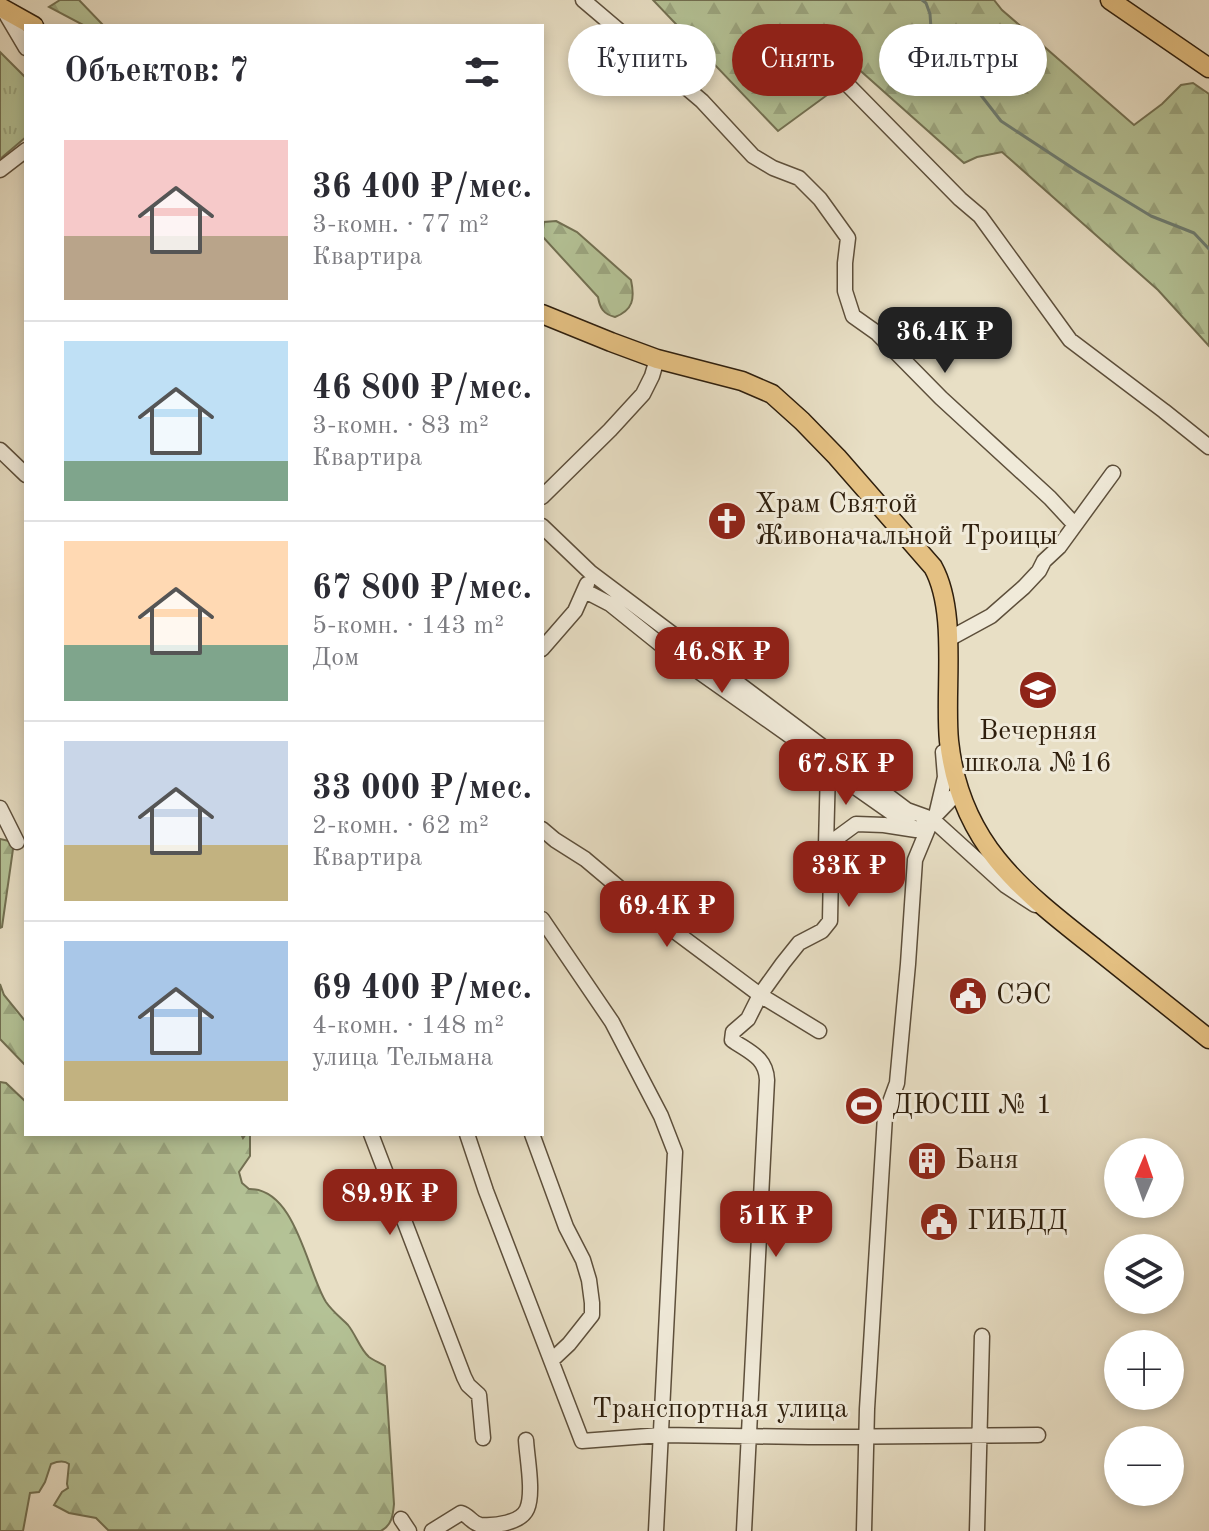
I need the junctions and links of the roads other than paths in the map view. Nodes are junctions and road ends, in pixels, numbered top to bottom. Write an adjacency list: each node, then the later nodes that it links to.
1 (583, 0): 17 (street)
2 (1110, 0): 6 (main road)
3 (1, 13): 4 (main road); 5 (street)
4 (29, 24)
5 (24, 46)
6 (1209, 68)
7 (859, 96): 12 (street)
8 (24, 152): 9 (street)
9 (0, 170)
10 (544, 315): 11 (main road)
11 (657, 359): 16 (street); 21 (main road)
12 (1209, 447)
13 (0, 450): 14 (street)
14 (24, 473)
15 (1113, 473): 17 (street)
16 (544, 495)
17 (1075, 525): 21 (street)
18 (544, 528): 19 (street)
19 (590, 572): 20 (street); 27 (street)
20 (585, 591): 22 (street); 24 (street)
21 (947, 640): 23 (main road)
22 (544, 647)
23 (948, 697): 25 (main road); 27 (street)
24 (828, 768): 29 (street); 31 (street)
25 (959, 791): 27 (street); 32 (main road)
26 (0, 808): 28 (street)
27 (934, 817): 29 (street); 32 (street); 45 (street)
28 (0, 830)
29 (916, 830): 31 (street)
30 (544, 831): 34 (street)
31 (826, 846): 34 (street)
32 (1047, 910): 36 (main road)
33 (544, 922): 42 (street)
34 (760, 995): 35 (street); 44 (street)
35 (819, 1031)
36 (1209, 1039)
37 (372, 1136): 47 (street)
38 (468, 1136): 41 (street, Транспортная улица)
39 (533, 1136): 41 (street)
40 (982, 1336): 46 (street)
41 (552, 1360): 42 (street, Транспортная улица)
42 (661, 1435): 44 (street, Транспортная улица); 50 (street)
43 (1038, 1435): 46 (street, Транспортная улица)
44 (748, 1436): 45 (street, Транспортная улица); 51 (street)
45 (866, 1436): 46 (street, Транспортная улица); 52 (street)
46 (980, 1436): 53 (street)
47 (483, 1438)
48 (526, 1440): 49 (street)
49 (432, 1531)
50 (656, 1531)
51 (744, 1531)
52 (864, 1531)
53 (977, 1531)

